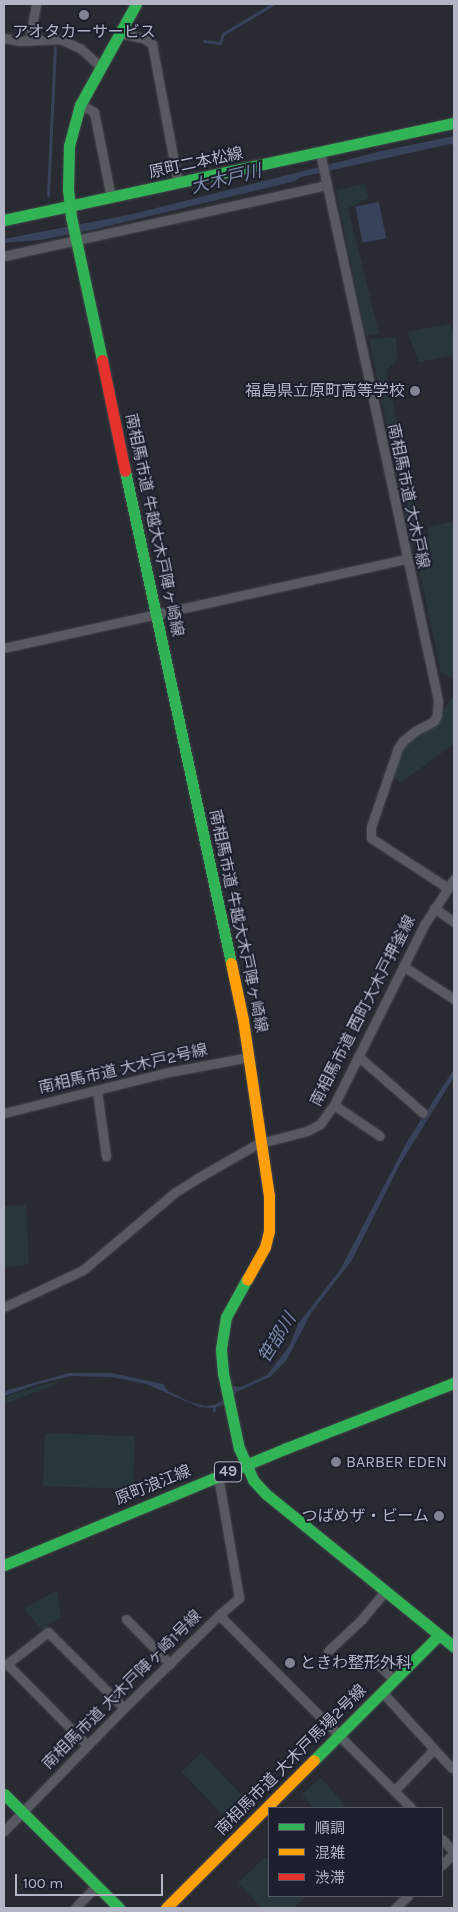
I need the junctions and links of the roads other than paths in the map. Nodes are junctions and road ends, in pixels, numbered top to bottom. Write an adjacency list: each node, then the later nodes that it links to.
1 (36, 4): 5 (street)
2 (136, 4): 3 (street, 南相馬市道 牛越大木戸陣ヶ崎線)
3 (120, 33): 6 (street, 南相馬市道 牛越大木戸陣ヶ崎線); 10 (street)
4 (4, 38): 5 (street)
5 (30, 41): 6 (street)
6 (100, 66): 7 (street, 南相馬市道 牛越大木戸陣ヶ崎線)
7 (80, 104): 12 (street); 13 (street, 南相馬市道 牛越大木戸陣ヶ崎線)
8 (454, 123): 9 (street, 原町二本松線)
9 (321, 156): 10 (street, 原町二本松線); 11 (street, 南相馬市道 大木戸線)
10 (178, 183): 12 (street, 原町二本松線)
11 (327, 183): 15 (street); 17 (street, 南相馬市道 大木戸線)
12 (112, 197): 13 (street, 原町二本松線)
13 (71, 212): 14 (street, 原町二本松線); 15 (street, 南相馬市道 牛越大木戸陣ヶ崎線)
14 (4, 220)
15 (76, 239): 16 (street); 18 (street, 南相馬市道 牛越大木戸陣ヶ崎線)
16 (4, 256)
17 (406, 559): 18 (street); 21 (street, 南相馬市道 大木戸線)
18 (156, 614): 19 (street); 27 (street, 南相馬市道 牛越大木戸陣ヶ崎線)
19 (4, 648)
20 (454, 879): 21 (street, 南相馬市道 西町大木戸押釜線)
21 (448, 888): 22 (street, 南相馬市道 西町大木戸押釜線)
22 (434, 908): 23 (street); 24 (street, 南相馬市道 西町大木戸押釜線)
23 (454, 922)
24 (403, 966): 25 (street); 26 (street, 南相馬市道 西町大木戸押釜線)
25 (454, 998)
26 (358, 1056): 29 (street, 南相馬市道 西町大木戸押釜線); 31 (street)
27 (249, 1057): 28 (street, 南相馬市道 大木戸2号線); 33 (street, 南相馬市道 牛越大木戸陣ヶ崎線)
28 (97, 1091): 30 (street, 南相馬市道 大木戸2号線); 34 (street)
29 (334, 1105): 32 (street); 33 (street, 南相馬市道 西町大木戸押釜線)
30 (4, 1113)
31 (423, 1113)
32 (380, 1136)
33 (263, 1142): 35 (street, 南相馬市道 西町大木戸押釜線); 37 (street, 南相馬市道 牛越大木戸陣ヶ崎線)
34 (106, 1156)
35 (4, 1307)
36 (454, 1383): 37 (street, 原町浪江線 / 49)
37 (245, 1465): 38 (street, 原町浪江線 / 49); 40 (street, 南相馬市道 牛越大木戸陣ヶ崎線)
38 (218, 1476): 39 (street, 原町浪江線 / 49); 41 (street)
39 (4, 1565)
40 (385, 1591): 43 (street, 南相馬市道 牛越大木戸陣ヶ崎線); 45 (street)
41 (219, 1615): 47 (street, 南相馬市道 大木戸陣ヶ崎1号線); 52 (street, 南相馬市道 大木戸陣ヶ崎1号線)
42 (126, 1619): 47 (street)
43 (439, 1635): 44 (street, 南相馬市道 牛越大木戸陣ヶ崎線); 49 (street, 南相馬市道 大木戸馬場2号線)
44 (454, 1647)
45 (328, 1650)
46 (371, 1657): 49 (street)
47 (170, 1664): 51 (street, 南相馬市道 大木戸陣ヶ崎1号線)
48 (5, 1666): 51 (street); 53 (street)
49 (394, 1680): 50 (street, 南相馬市道 大木戸馬場2号線)
50 (382, 1692): 52 (street, 南相馬市道 大木戸馬場2号線); 54 (street)
51 (124, 1708): 53 (street, 南相馬市道 大木戸陣ヶ崎1号線)
52 (338, 1736): 56 (street, 南相馬市道 大木戸陣ヶ崎1号線); 68 (street, 南相馬市道 大木戸馬場2号線)
53 (87, 1745): 59 (street, 南相馬市道 大木戸陣ヶ崎1号線)
54 (434, 1749): 55 (street); 56 (street)
55 (452, 1768)
56 (394, 1791): 58 (street, 南相馬市道 大木戸陣ヶ崎1号線)
57 (4, 1794): 59 (street)
58 (404, 1806)
59 (22, 1812): 60 (street, 南相馬市道 大木戸陣ヶ崎1号線); 64 (street)
60 (4, 1832)
61 (443, 1840): 62 (street)
62 (454, 1852): 63 (street)
63 (443, 1864)
64 (96, 1886): 66 (street); 67 (street)
65 (407, 1897): 69 (street)
66 (75, 1908)
67 (117, 1908)
68 (166, 1908)
69 (395, 1908)

